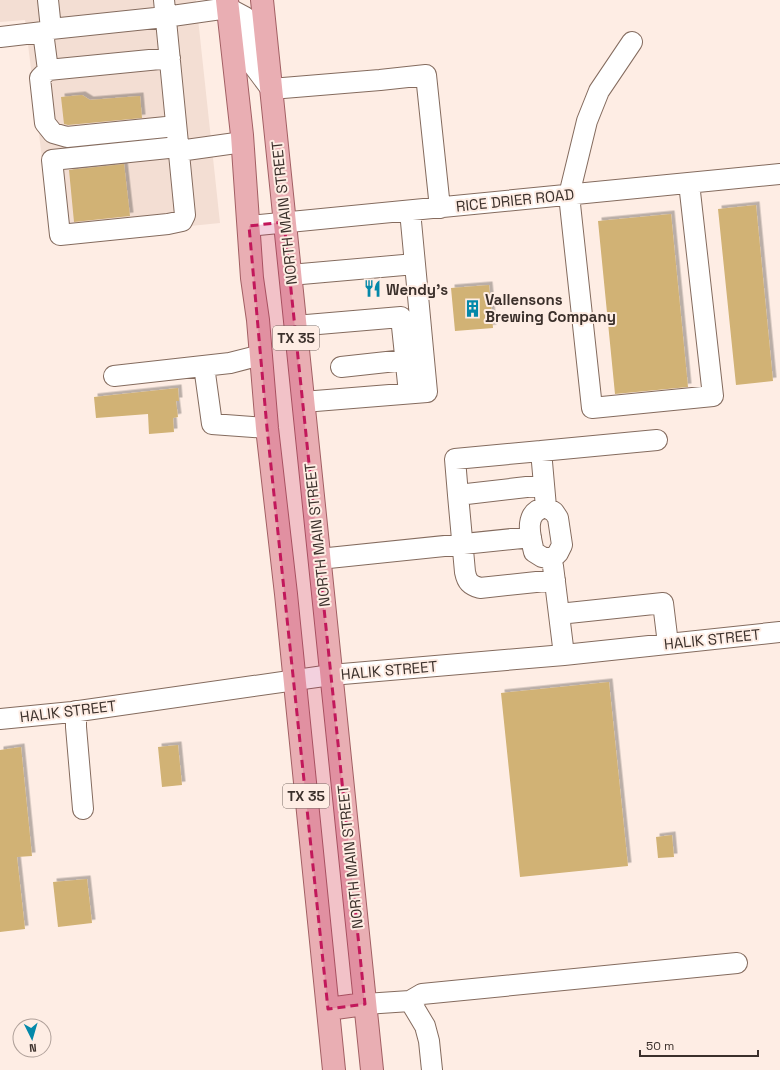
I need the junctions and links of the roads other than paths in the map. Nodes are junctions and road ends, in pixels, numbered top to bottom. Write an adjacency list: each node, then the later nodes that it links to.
1 (48, 0): 5 (street)
2 (262, 0): 10 (main road, NORTH MAIN STREET / TX 35)
3 (228, 4): 4 (street); 10 (street); 12 (main road, TX 35)
4 (165, 8): 5 (street); 8 (street)
5 (47, 30): 6 (street); 9 (street)
6 (0, 37)
7 (632, 42): 16 (street)
8 (170, 58): 9 (street); 11 (street)
9 (48, 70): 11 (street)
10 (271, 89): 17 (street); 19 (main road, NORTH MAIN STREET / TX 35)
11 (176, 126): 13 (street)
12 (243, 142): 13 (street); 20 (main road, TX 35)
13 (179, 149): 13 (street)
14 (780, 174): 15 (street, RICE DRIER ROAD)
15 (689, 183): 16 (street, RICE DRIER ROAD); 16 (street)
16 (569, 195): 17 (street, RICE DRIER ROAD)
17 (440, 208): 18 (street, RICE DRIER ROAD)
18 (410, 211): 19 (street, RICE DRIER ROAD); 21 (street)
19 (284, 222): 20 (street, RICE DRIER ROAD); 22 (main road, NORTH MAIN STREET / TX 35)
20 (249, 226): 24 (main road, TX 35)
21 (415, 264): 22 (street); 29 (street)
22 (290, 275): 23 (main road, NORTH MAIN STREET / TX 35)
23 (295, 326): 25 (street); 30 (main road, NORTH MAIN STREET / TX 35)
24 (260, 355): 26 (street); 31 (main road, TX 35)
25 (405, 360): 27 (street); 29 (street)
26 (204, 366): 28 (street); 31 (street)
27 (340, 367)
28 (114, 376)
29 (408, 394): 30 (street)
30 (303, 402): 40 (main road, NORTH MAIN STREET / TX 35)
31 (267, 428): 47 (main road, TX 35)
32 (657, 440): 33 (street)
33 (541, 451): 34 (street); 35 (street)
34 (544, 485): 35 (street); 36 (street)
35 (458, 494): 38 (street)
36 (546, 507): 37 (street); 39 (street)
37 (531, 537): 38 (street); 39 (street)
38 (462, 544): 40 (street); 41 (street)
39 (552, 558): 41 (street)
40 (319, 559): 46 (main road, NORTH MAIN STREET / TX 35)
41 (555, 580): 42 (street)
42 (559, 614): 44 (street); 45 (street)
43 (780, 632): 44 (street, HALIK STREET)
44 (668, 644): 45 (street, HALIK STREET)
45 (564, 655): 46 (street, HALIK STREET)
46 (331, 675): 47 (street, HALIK STREET); 53 (main road, NORTH MAIN STREET / TX 35)
47 (294, 680): 48 (street, HALIK STREET); 54 (main road, TX 35)
48 (76, 711): 49 (street, HALIK STREET); 50 (street)
49 (0, 719)
50 (83, 809)
51 (736, 963): 52 (street)
52 (410, 1001): 53 (street); 57 (street)
53 (365, 1004): 54 (main road); 56 (main road, NORTH MAIN STREET / TX 35)
54 (328, 1009): 55 (main road, TX 35)
55 (334, 1070)
56 (372, 1070)
57 (432, 1070)

